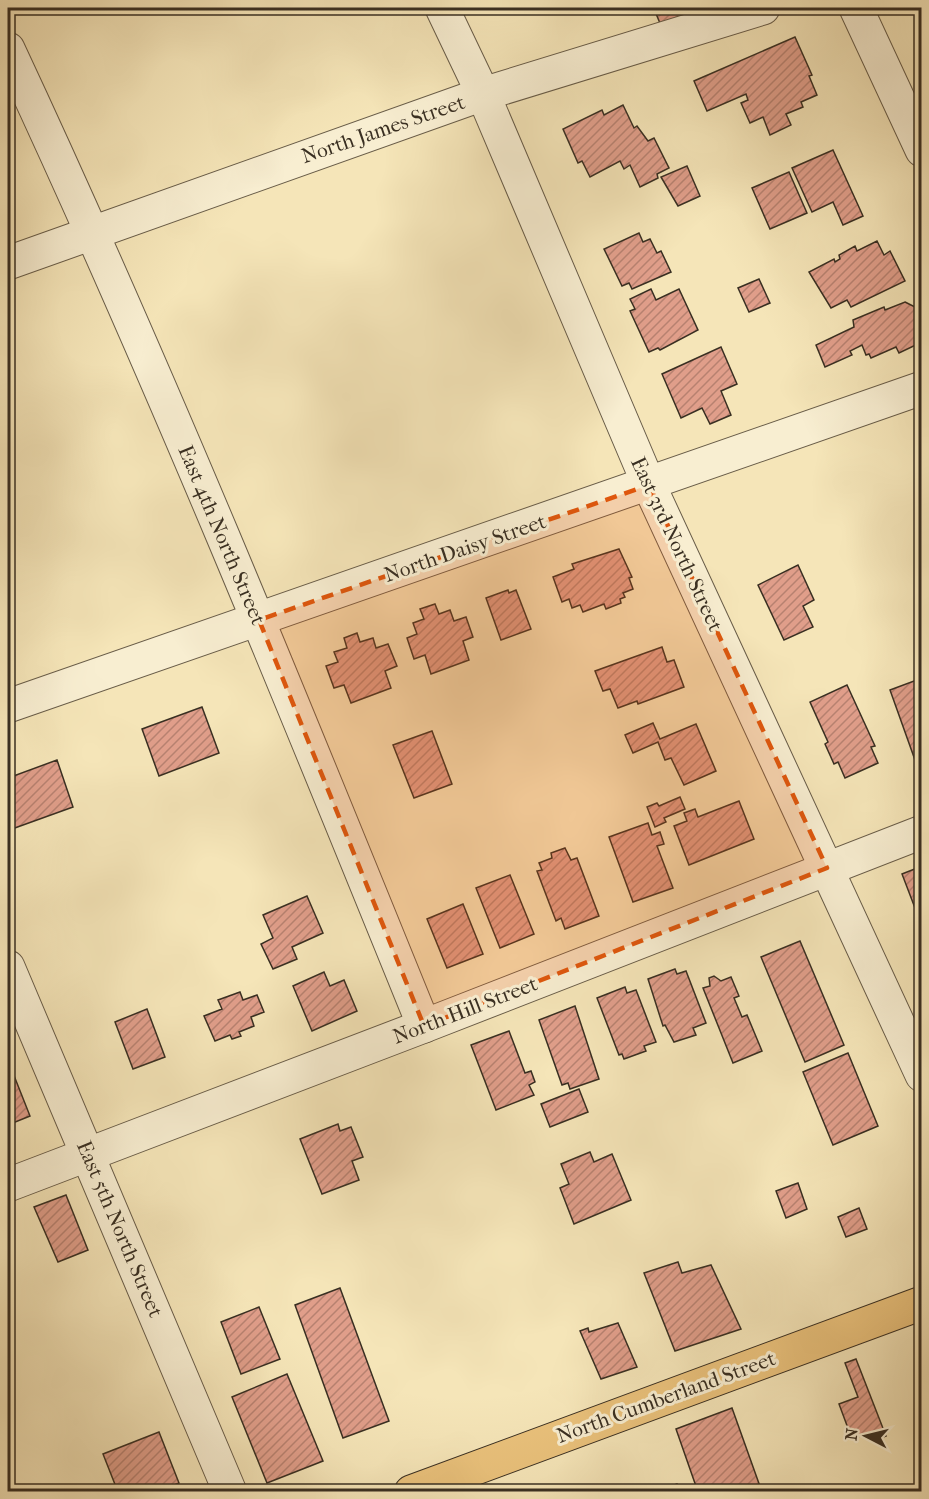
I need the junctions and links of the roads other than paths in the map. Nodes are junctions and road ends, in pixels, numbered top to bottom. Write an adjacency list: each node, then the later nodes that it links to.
1 (442, 8): 5 (street, East 3rd North Street)
2 (763, 8): 5 (street, North James Street)
3 (856, 8): 6 (street)
4 (8, 49): 7 (street, East 4th North Street)
5 (483, 94): 7 (street, North James Street); 10 (street, East 3rd North Street)
6 (921, 150)
7 (93, 232): 8 (street, North James Street); 11 (street, East 4th North Street)
8 (8, 263)
9 (921, 388): 10 (street, North Daisy Street)
10 (648, 485): 11 (street, North Daisy Street); 14 (street, East 3rd North Street)
11 (259, 620): 12 (street, North Daisy Street); 16 (street, East 4th North Street)
12 (8, 706)
13 (921, 831): 14 (street, North Hill Street)
14 (827, 868): 16 (street, North Hill Street); 17 (street, East 3rd North Street)
15 (8, 967): 18 (street, East 5th North Street)
16 (424, 1026): 18 (street, North Hill Street)
17 (921, 1075)
18 (89, 1154): 19 (street, North Hill Street); 21 (street, East 5th North Street)
19 (8, 1185)
20 (921, 1303): 22 (main road, North Cumberland Street)
21 (230, 1491)
22 (411, 1491)

